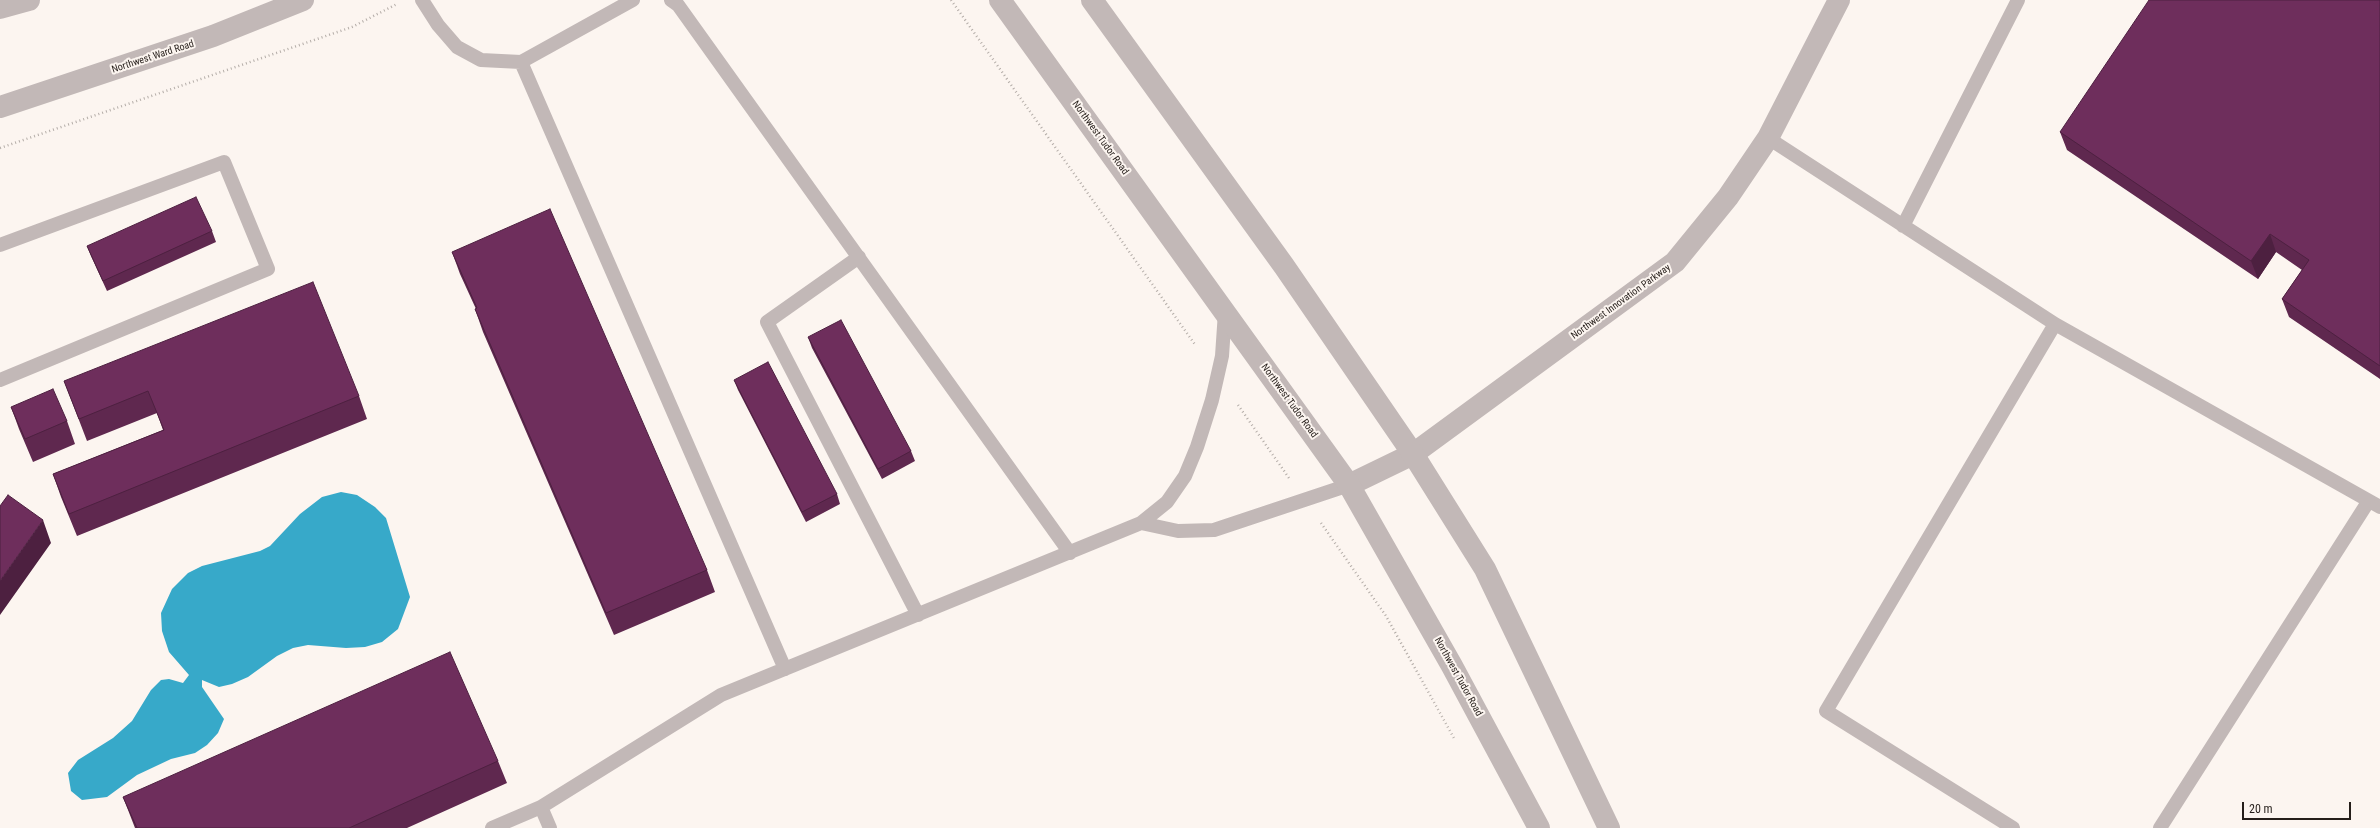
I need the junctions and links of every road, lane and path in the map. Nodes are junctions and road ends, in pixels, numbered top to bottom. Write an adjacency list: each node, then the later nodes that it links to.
1 (29, 0): 11 (street)
2 (303, 0): 13 (street, Northwest Ward Road)
3 (422, 0): 12 (lane)
4 (633, 0): 12 (lane)
5 (671, 0): 18 (lane)
6 (1000, 0): 19 (street, Northwest Tudor Road)
7 (1092, 0): 22 (street)
8 (1839, 0): 14 (street, Northwest Innovation Parkway)
9 (2018, 0): 16 (lane)
10 (398, 3): 15 (path)
11 (0, 8)
12 (522, 62): 28 (lane)
13 (0, 107)
14 (1768, 138): 16 (lane); 22 (street, Northwest Innovation Parkway)
15 (0, 148)
16 (1903, 226): 20 (lane)
17 (0, 245): 21 (lane)
18 (859, 257): 26 (lane); 27 (lane)
19 (1226, 312): 23 (street, Northwest Tudor Road); 25 (lane)
20 (2055, 324): 24 (lane); 34 (lane)
21 (0, 380)
22 (1413, 454): 23 (street, Northwest Innovation Parkway); 33 (street)
23 (1350, 485): 25 (lane); 32 (street, Northwest Tudor Road)
24 (2374, 505): 35 (lane)
25 (1141, 524): 26 (lane)
26 (1070, 553): 27 (lane)
27 (918, 614): 28 (lane)
28 (785, 669): 29 (lane)
29 (541, 807): 30 (lane); 31 (lane)
30 (492, 828)
31 (550, 828)
32 (1539, 828)
33 (1609, 828)
34 (2013, 828)
35 (2160, 828)

